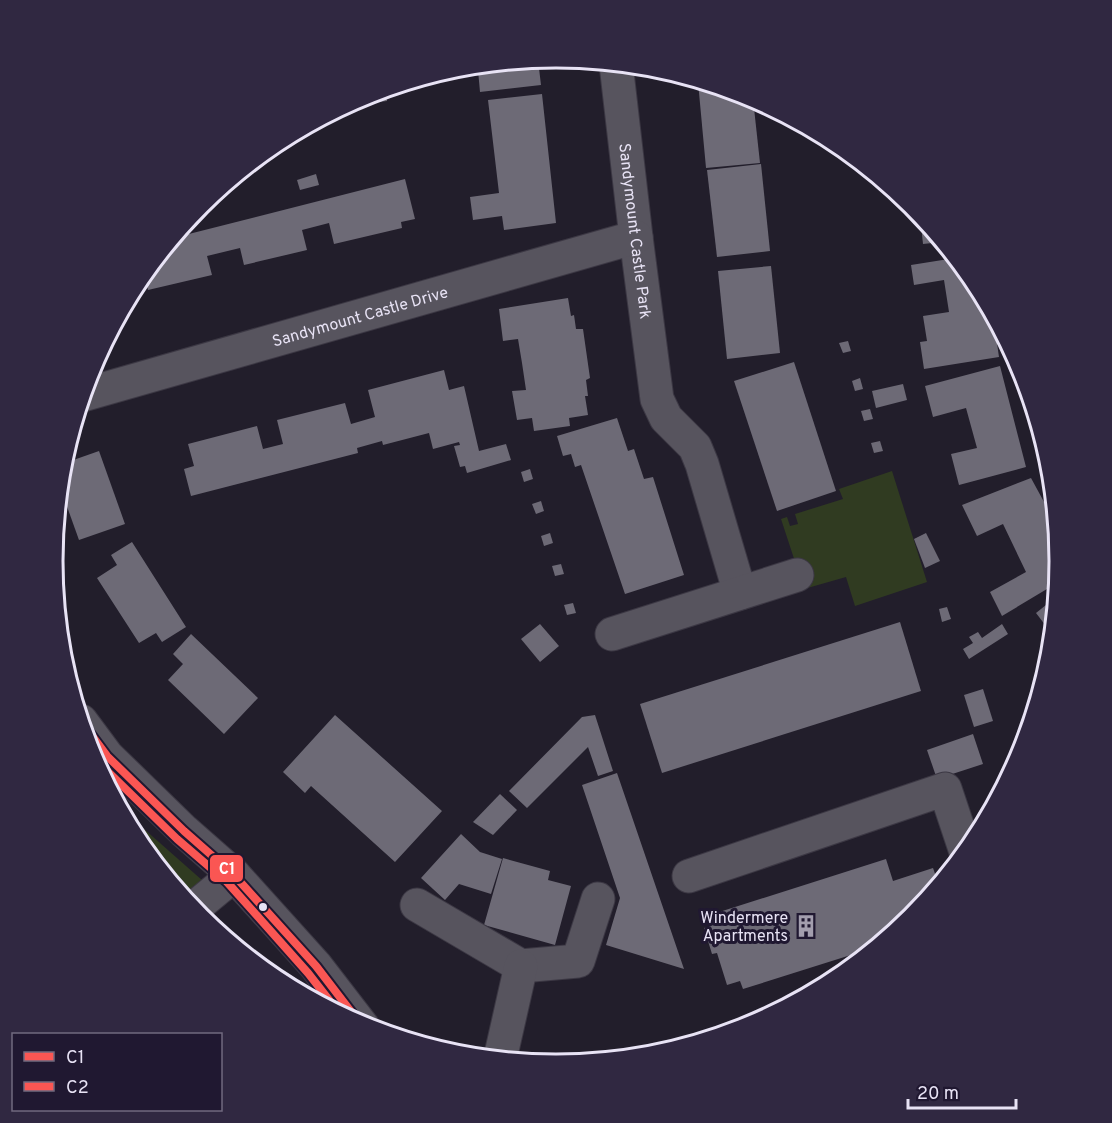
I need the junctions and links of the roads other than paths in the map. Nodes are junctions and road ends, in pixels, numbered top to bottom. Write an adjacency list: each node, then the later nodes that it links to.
1 (617, 73): 2 (street, Sandymount Castle Park)
2 (636, 237): 3 (street, Sandymount Castle Drive); 5 (street, Sandymount Castle Park)
3 (93, 392)
4 (797, 575): 5 (street)
5 (740, 593): 6 (street)
6 (612, 634)
7 (107, 765): 9 (street)
8 (962, 840): 10 (street)
9 (234, 875): 12 (street); 15 (street)
10 (689, 876)
11 (598, 899): 14 (street)
12 (200, 903)
13 (417, 905): 14 (street)
14 (521, 966): 16 (street)
15 (349, 1009)
16 (502, 1051)

